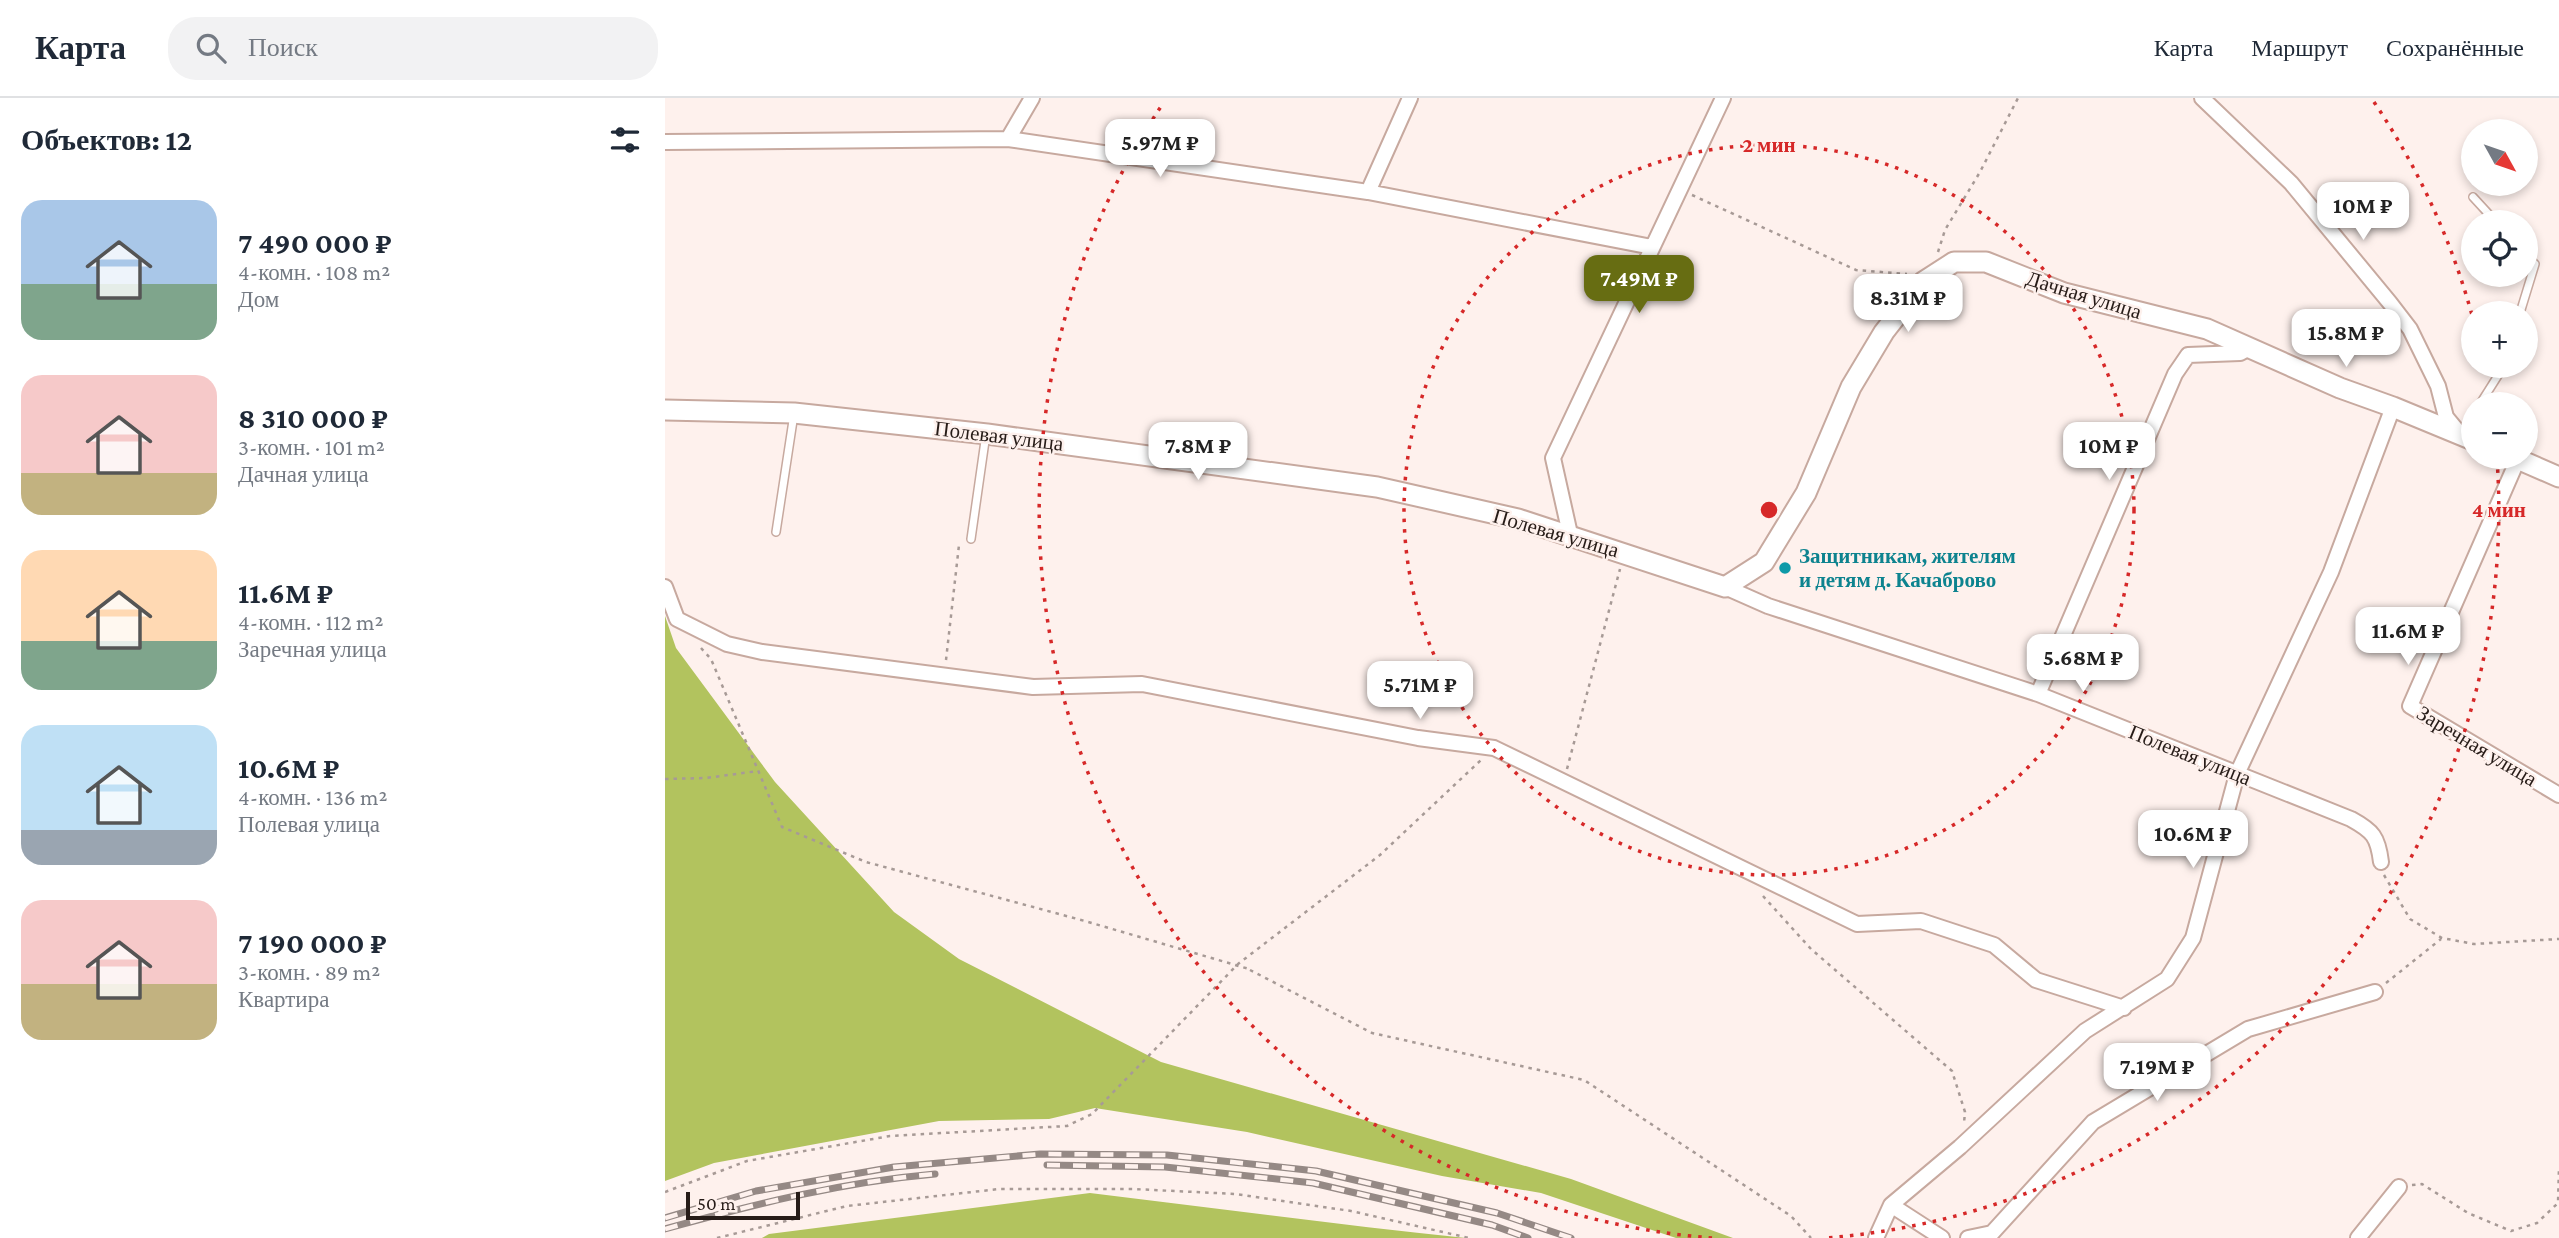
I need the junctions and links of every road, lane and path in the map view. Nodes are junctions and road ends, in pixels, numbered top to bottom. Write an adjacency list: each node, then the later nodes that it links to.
1 (1032, 98): 6 (street)
2 (1410, 98): 9 (street)
3 (1723, 98): 8 (street)
4 (2018, 98): 13 (path)
5 (2203, 98): 18 (street)
6 (1008, 139): 7 (street); 9 (street)
7 (665, 142)
8 (1680, 189): 12 (street); 13 (path)
9 (1368, 191): 12 (street)
10 (2473, 197): 11 (lane)
11 (2485, 210)
12 (1652, 247): 25 (street)
13 (1930, 276): 14 (street, Дачная улица); 30 (street, Дачная улица)
14 (2251, 347): 15 (street, Дачная улица); 33 (street)
15 (2393, 407): 20 (street, Дачная улица); 36 (street)
16 (665, 410): 17 (street, Полевая улица)
17 (794, 413): 19 (street, Полевая улица); 24 (lane)
18 (2461, 431)
19 (986, 434): 25 (street, Полевая улица); 26 (lane)
20 (2461, 435)
21 (2538, 468): 23 (street)
22 (2511, 469): 39 (street, Заречная улица)
23 (2559, 478)
24 (776, 532)
25 (1570, 534): 28 (street, Полевая улица)
26 (971, 539)
27 (959, 545): 32 (path)
28 (1625, 552): 30 (street, Полевая улица); 38 (path)
29 (665, 587): 31 (street)
30 (1725, 587): 33 (street, Полевая улица)
31 (677, 619): 32 (street); 35 (path)
32 (944, 676): 34 (street)
33 (2038, 694): 36 (street, Полевая улица)
34 (1493, 748): 38 (street); 44 (path)
35 (758, 771): 37 (path); 44 (path)
36 (2237, 774): 40 (street, Полевая улица); 46 (street)
37 (665, 779)
38 (1564, 782): 46 (street)
39 (2559, 795)
40 (2381, 862): 42 (path)
41 (1756, 888): 47 (path)
42 (2442, 938): 43 (path); 45 (path)
43 (2559, 939)
44 (1237, 965): 50 (path); 54 (path)
45 (2375, 992): 57 (street)
46 (2124, 1008): 47 (street)
47 (1960, 1147): 51 (street)
48 (2559, 1167): 49 (path)
49 (2399, 1187): 58 (street)
50 (665, 1192)
51 (1891, 1205): 55 (street); 56 (street)
52 (717, 1238): 53 (path)
53 (1469, 1238)
54 (1811, 1238)
55 (1876, 1238)
56 (1942, 1238)
57 (1968, 1238)
58 (2358, 1238)

